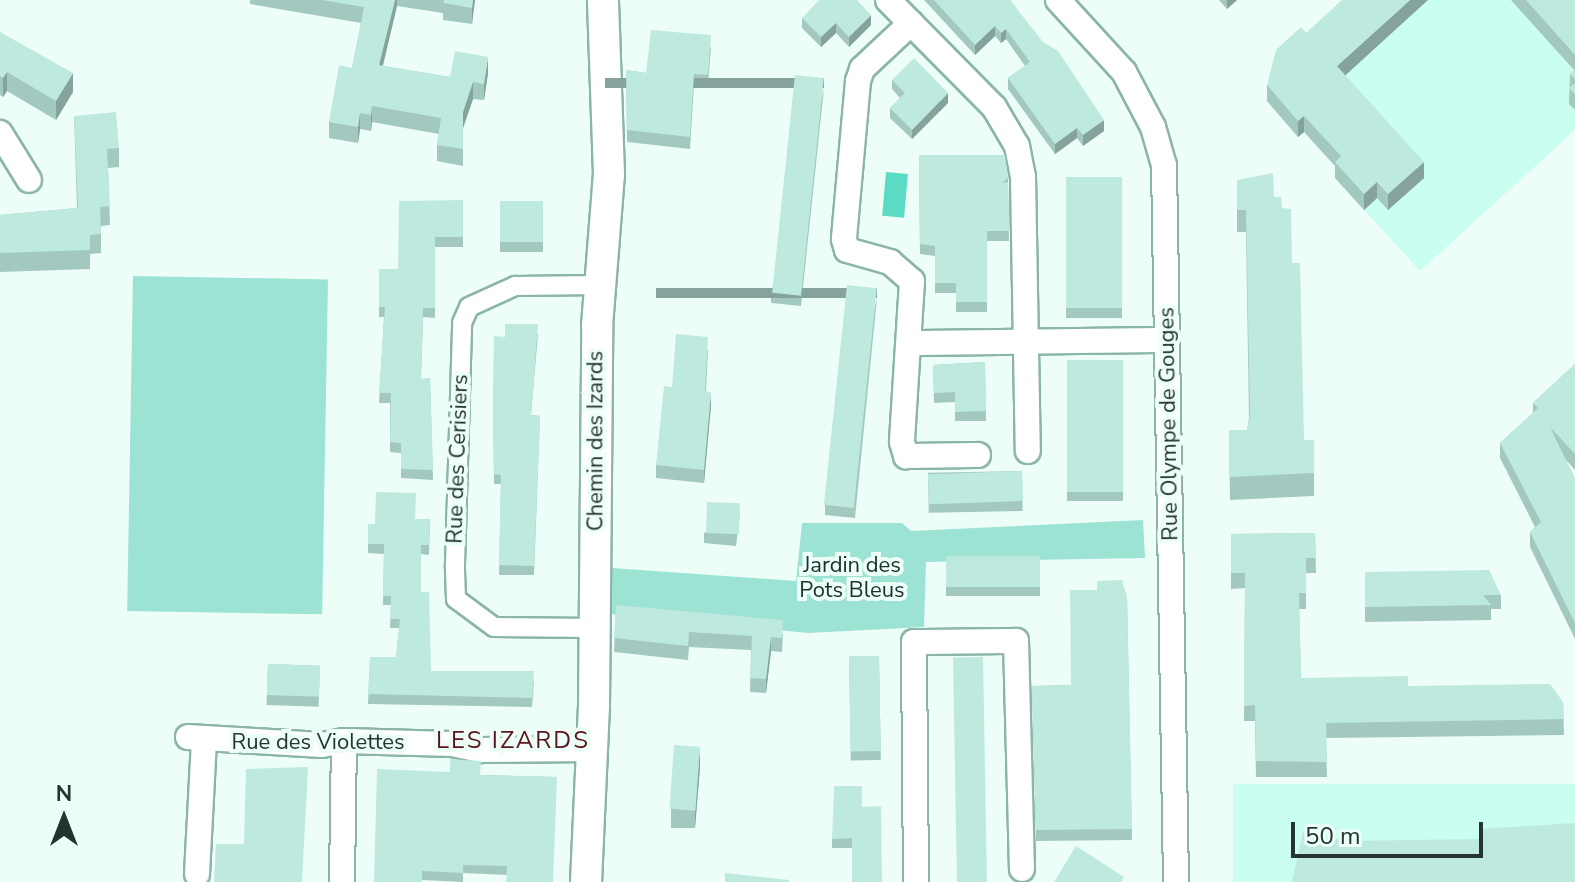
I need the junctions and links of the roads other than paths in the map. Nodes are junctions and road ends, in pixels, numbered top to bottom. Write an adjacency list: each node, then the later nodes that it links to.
1 (603, 0): 7 (street, Chemin des Izards)
2 (888, 0): 4 (street)
3 (1058, 0): 8 (street, Rue Olympe de Gouges)
4 (911, 23): 9 (street); 10 (street)
5 (0, 133): 6 (street)
6 (29, 180)
7 (599, 285): 13 (street, Chemin des Izards); 13 (street, Rue des Cerisiers)
8 (1166, 340): 10 (street); 21 (street, Rue Olympe de Gouges)
9 (911, 343): 10 (street); 12 (street)
10 (1029, 343): 11 (street)
11 (1028, 451)
12 (978, 455)
13 (594, 628): 15 (street, Chemin des Izards)
14 (344, 741): 15 (street, Rue des Violettes); 17 (street, Rue des Violettes); 18 (street)
15 (592, 749): 19 (street, Chemin des Izards)
16 (1022, 869): 20 (street)
17 (197, 874)
18 (342, 882)
19 (586, 882)
20 (916, 882)
21 (1176, 882)

